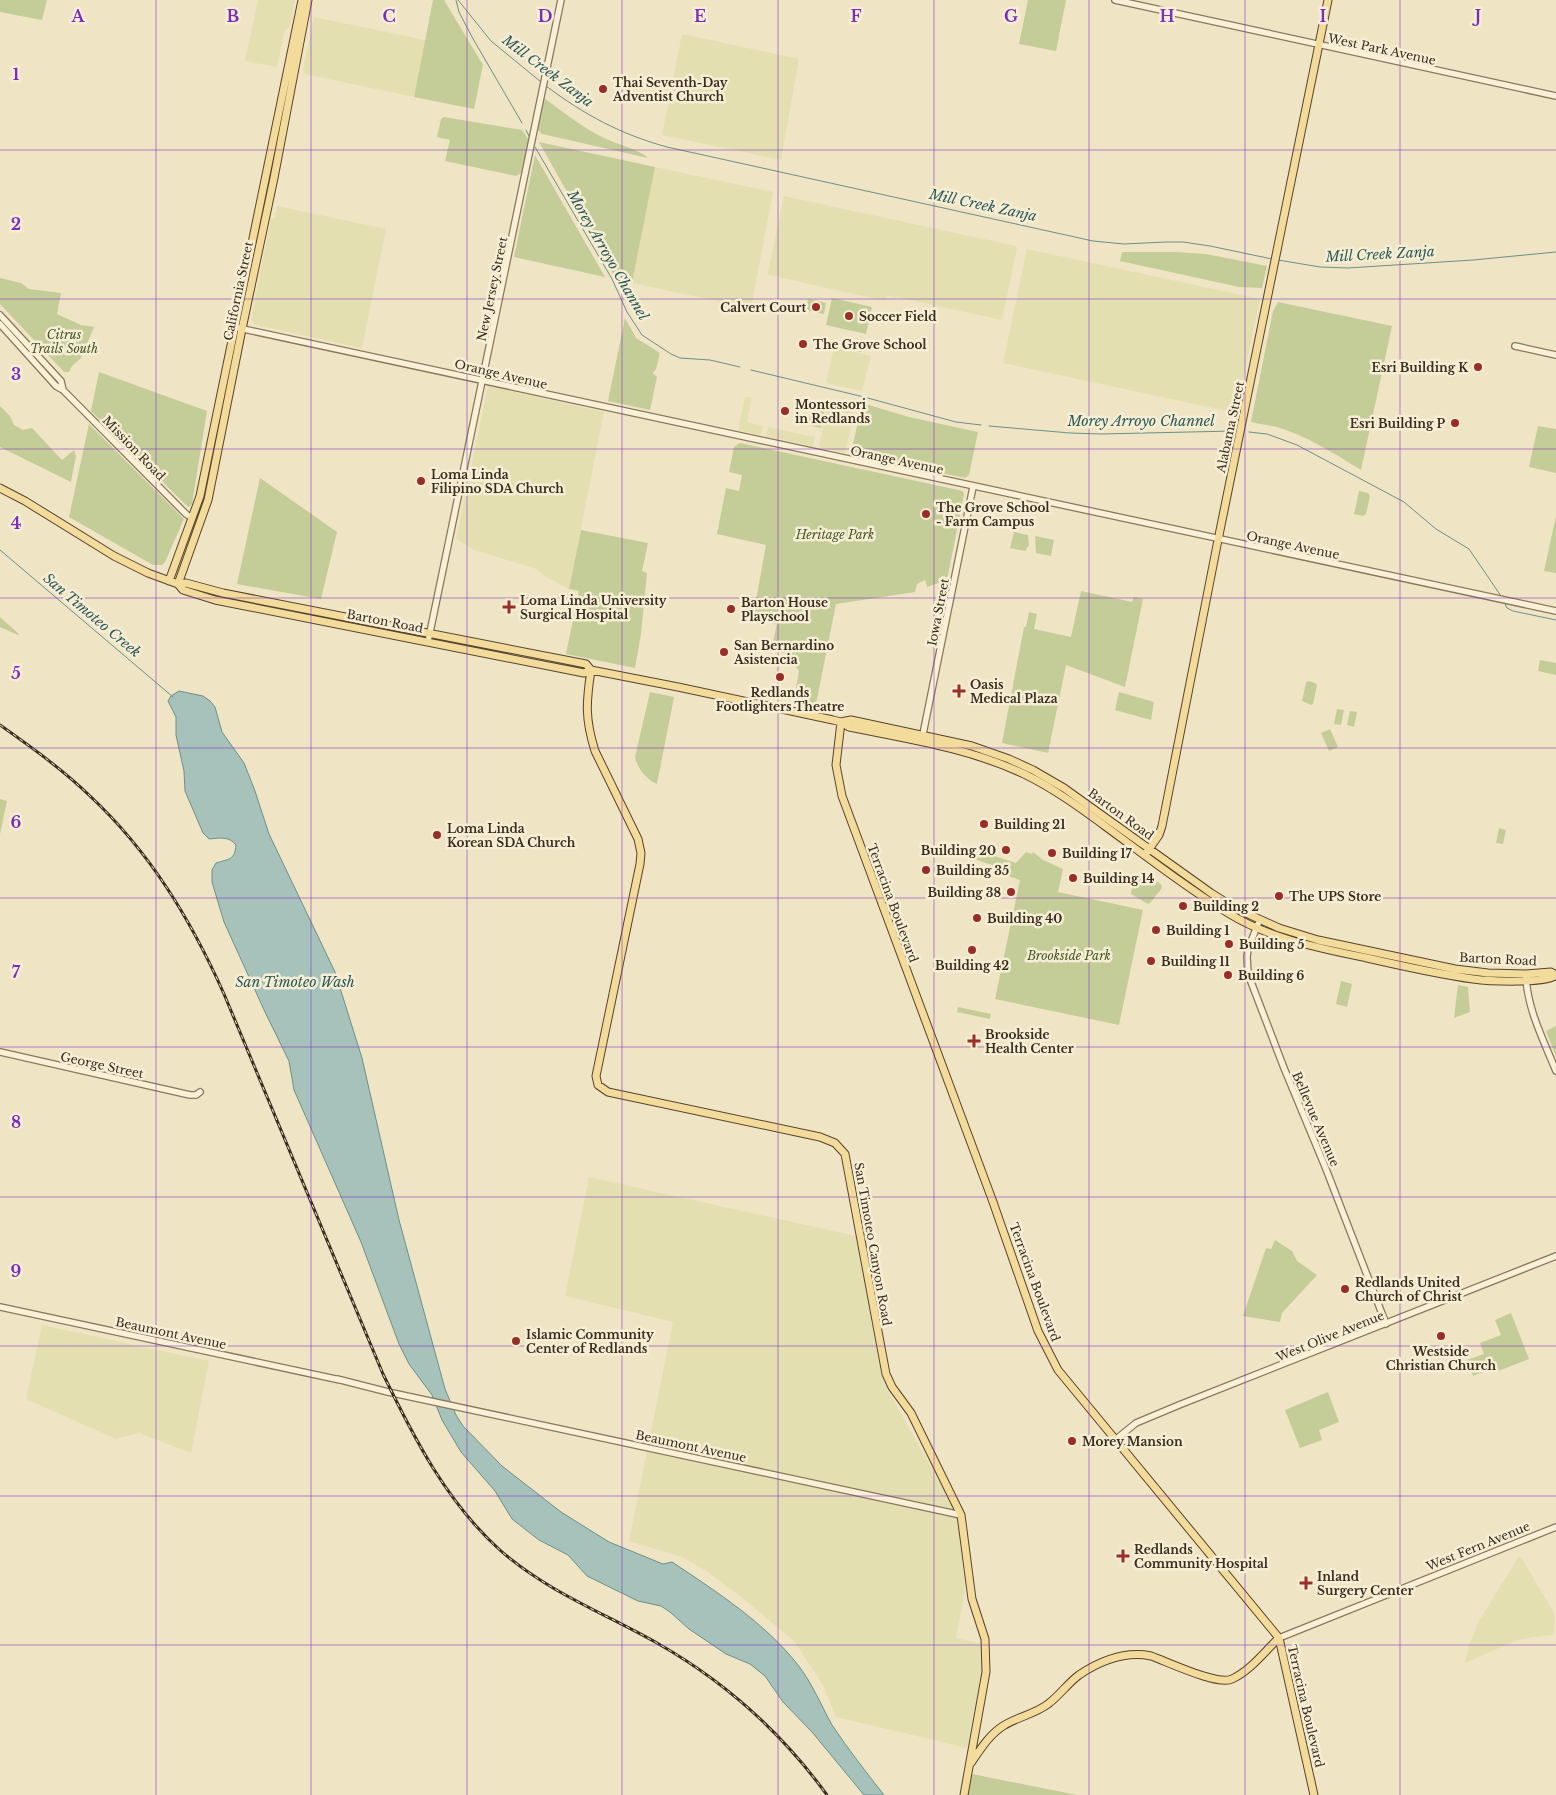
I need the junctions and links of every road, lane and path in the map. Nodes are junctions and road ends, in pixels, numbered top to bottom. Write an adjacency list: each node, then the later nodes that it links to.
1 (302, 0): 10 (main road, California Street)
2 (308, 0): 10 (main road, California Street)
3 (561, 0): 13 (street, New Jersey Street)
4 (1115, 0): 6 (street, West Park Avenue)
5 (1328, 0): 6 (main road, Alabama Street)
6 (1318, 45): 7 (street, West Park Avenue); 20 (main road, Alabama Street)
7 (1556, 96)
8 (0, 315): 14 (street, Mission Road)
9 (0, 324): 14 (street, Mission Road)
10 (238, 328): 13 (street, Orange Avenue); 15 (main road, California Street); 16 (main road, California Street)
11 (1515, 346): 12 (street)
12 (1556, 355)
13 (483, 380): 17 (street, Orange Avenue); 24 (street, New Jersey Street)
14 (63, 390): 19 (street, Mission Road)
15 (205, 472): 16 (main road); 19 (main road, California Street)
16 (213, 473): 22 (main road, California Street)
17 (973, 487): 20 (street, Orange Avenue); 28 (street, Iowa Street)
18 (0, 488): 21 (main road, Barton Road)
19 (192, 518): 21 (main road, California Street)
20 (1219, 539): 23 (street, Orange Avenue); 29 (main road, Alabama Street)
21 (169, 581): 22 (main road, Barton Road)
22 (178, 584): 24 (main road, Barton Road); 25 (main road, Barton Road)
23 (1556, 611)
24 (431, 633): 25 (street, New Jersey Street); 26 (main road, Barton Road)
25 (428, 641): 26 (main road, Barton Road)
26 (592, 670): 27 (main road, Barton Road); 45 (main road, San Timoteo Canyon Road)
27 (841, 722): 28 (main road, Barton Road); 44 (main road, Terracina Boulevard)
28 (923, 738): 29 (main road, Barton Road)
29 (1148, 852): 30 (main road, Barton Road); 31 (main road, Barton Road)
30 (1260, 920): 31 (street, Bellevue Avenue); 32 (main road, Barton Road)
31 (1256, 928): 36 (main road, Barton Road); 43 (street, Bellevue Avenue)
32 (1472, 971): 33 (main road, Barton Road); 36 (main road)
33 (1515, 974): 35 (main road, Barton Road); 37 (main road)
34 (1556, 975): 35 (main road, Barton Road)
35 (1526, 978): 37 (main road, Barton Road); 39 (street)
36 (1477, 980): 37 (main road, Barton Road)
37 (1496, 981)
38 (0, 1052): 40 (street, George Street)
39 (1556, 1071)
40 (200, 1092)
41 (1556, 1256): 43 (street, West Olive Avenue)
42 (0, 1307): 45 (street, Beaumont Avenue)
43 (1386, 1324): 44 (street, West Olive Avenue)
44 (1115, 1440): 47 (main road, Terracina Boulevard)
45 (961, 1515): 48 (main road, San Timoteo Canyon Road)
46 (1556, 1527): 47 (street, West Fern Avenue)
47 (1279, 1638): 48 (main road, West Fern Avenue); 50 (main road, Terracina Boulevard)
48 (970, 1766): 49 (main road, San Timoteo Canyon Road)
49 (964, 1795)
50 (1314, 1795)

